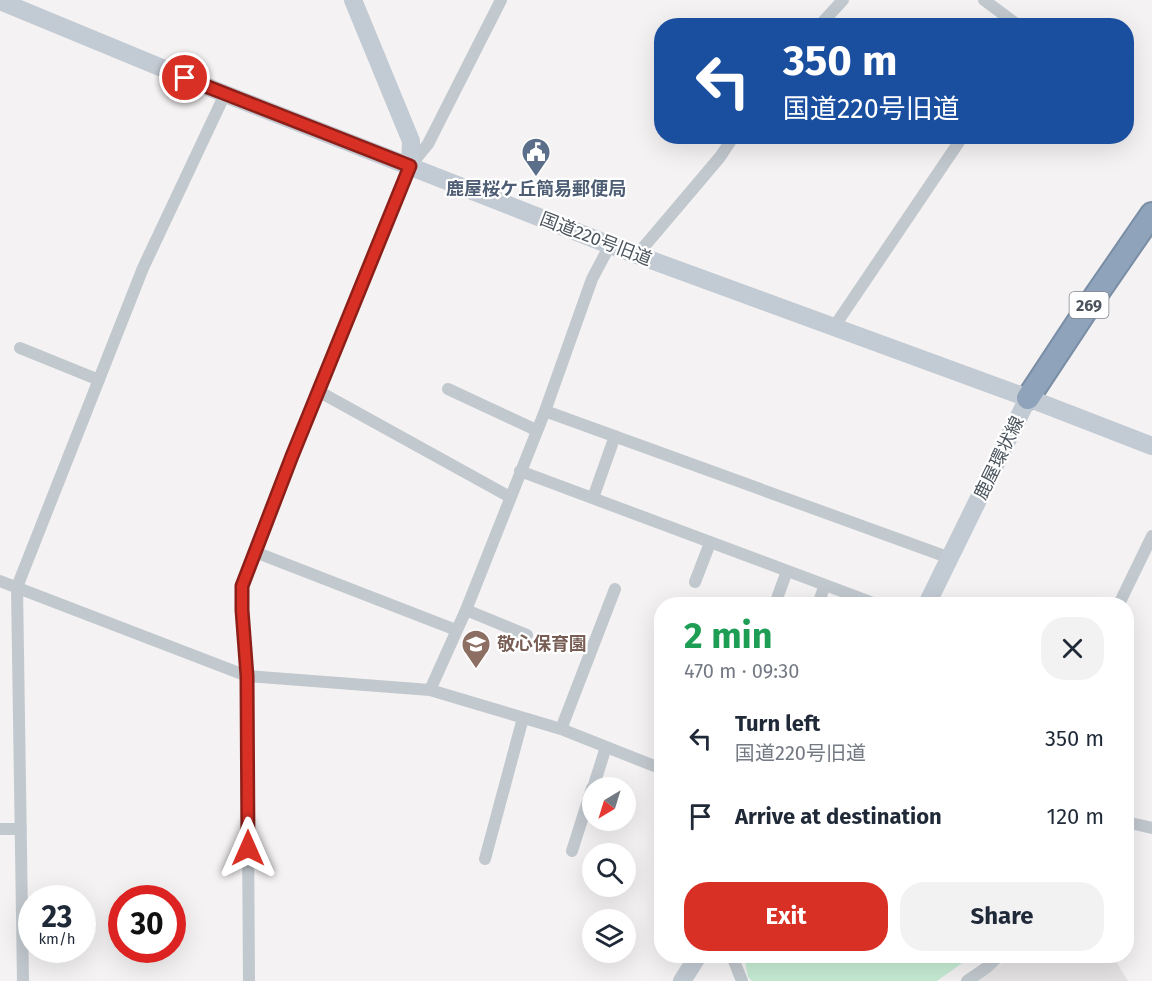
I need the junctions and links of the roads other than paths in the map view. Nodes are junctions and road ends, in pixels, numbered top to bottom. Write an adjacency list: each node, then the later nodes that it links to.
1 (353, 0): 11 (street)
2 (501, 0): 11 (street)
3 (843, 0): 6 (street)
4 (984, 0): 7 (street)
5 (0, 1): 8 (street, 国道220号旧道)
6 (826, 18)
7 (1008, 18)
8 (225, 94): 11 (street, 国道220号旧道); 17 (street)
9 (729, 144): 14 (street)
10 (958, 144): 15 (street)
11 (410, 166): 13 (street, 国道220号旧道); 19 (street)
12 (1152, 214): 20 (highway, 269)
13 (610, 245): 14 (street, 国道220号旧道); 21 (street)
14 (637, 255): 15 (street, 国道220号旧道)
15 (834, 327): 20 (street, 国道220号旧道)
16 (20, 348): 17 (street)
17 (99, 380): 36 (street)
18 (448, 389): 22 (street)
19 (318, 391): 26 (street); 30 (street)
20 (1028, 398): 24 (street, 鹿屋環状線); 31 (street, 鹿屋環状線)
21 (545, 411): 22 (street); 23 (street)
22 (536, 430): 25 (street)
23 (615, 436): 27 (street); 31 (street)
24 (1152, 446)
25 (520, 471): 26 (street); 27 (street)
26 (510, 497): 43 (street)
27 (593, 498): 29 (street)
28 (1152, 536): 42 (street)
29 (710, 543): 32 (street); 34 (street)
30 (255, 552): 44 (street); 46 (street)
31 (950, 558): 41 (street, 鹿屋環状線)
32 (787, 571): 35 (street); 38 (street)
33 (0, 581): 36 (street)
34 (695, 582)
35 (825, 585): 39 (street); 40 (street)
36 (17, 587): 46 (street); 57 (street)
37 (615, 590): 49 (street)
38 (778, 597)
39 (821, 597)
40 (857, 597)
41 (930, 597)
42 (1122, 597)
43 (466, 610): 44 (street); 45 (street)
44 (456, 630): 47 (street)
45 (527, 635)
46 (247, 676): 47 (street); 64 (street)
47 (430, 690): 48 (street)
48 (523, 718): 49 (street); 59 (street)
49 (561, 729): 50 (street)
50 (606, 747): 51 (street); 52 (street)
51 (654, 767)
52 (596, 777)
53 (582, 821): 58 (street)
54 (1134, 824): 55 (street)
55 (1152, 828)
56 (0, 829): 57 (street)
57 (21, 829): 63 (street)
58 (572, 851)
59 (485, 858)
60 (694, 963): 65 (street)
61 (735, 963): 66 (street)
62 (992, 963): 67 (street)
63 (23, 981)
64 (249, 981)
65 (682, 981)
66 (742, 981)
67 (967, 981)

